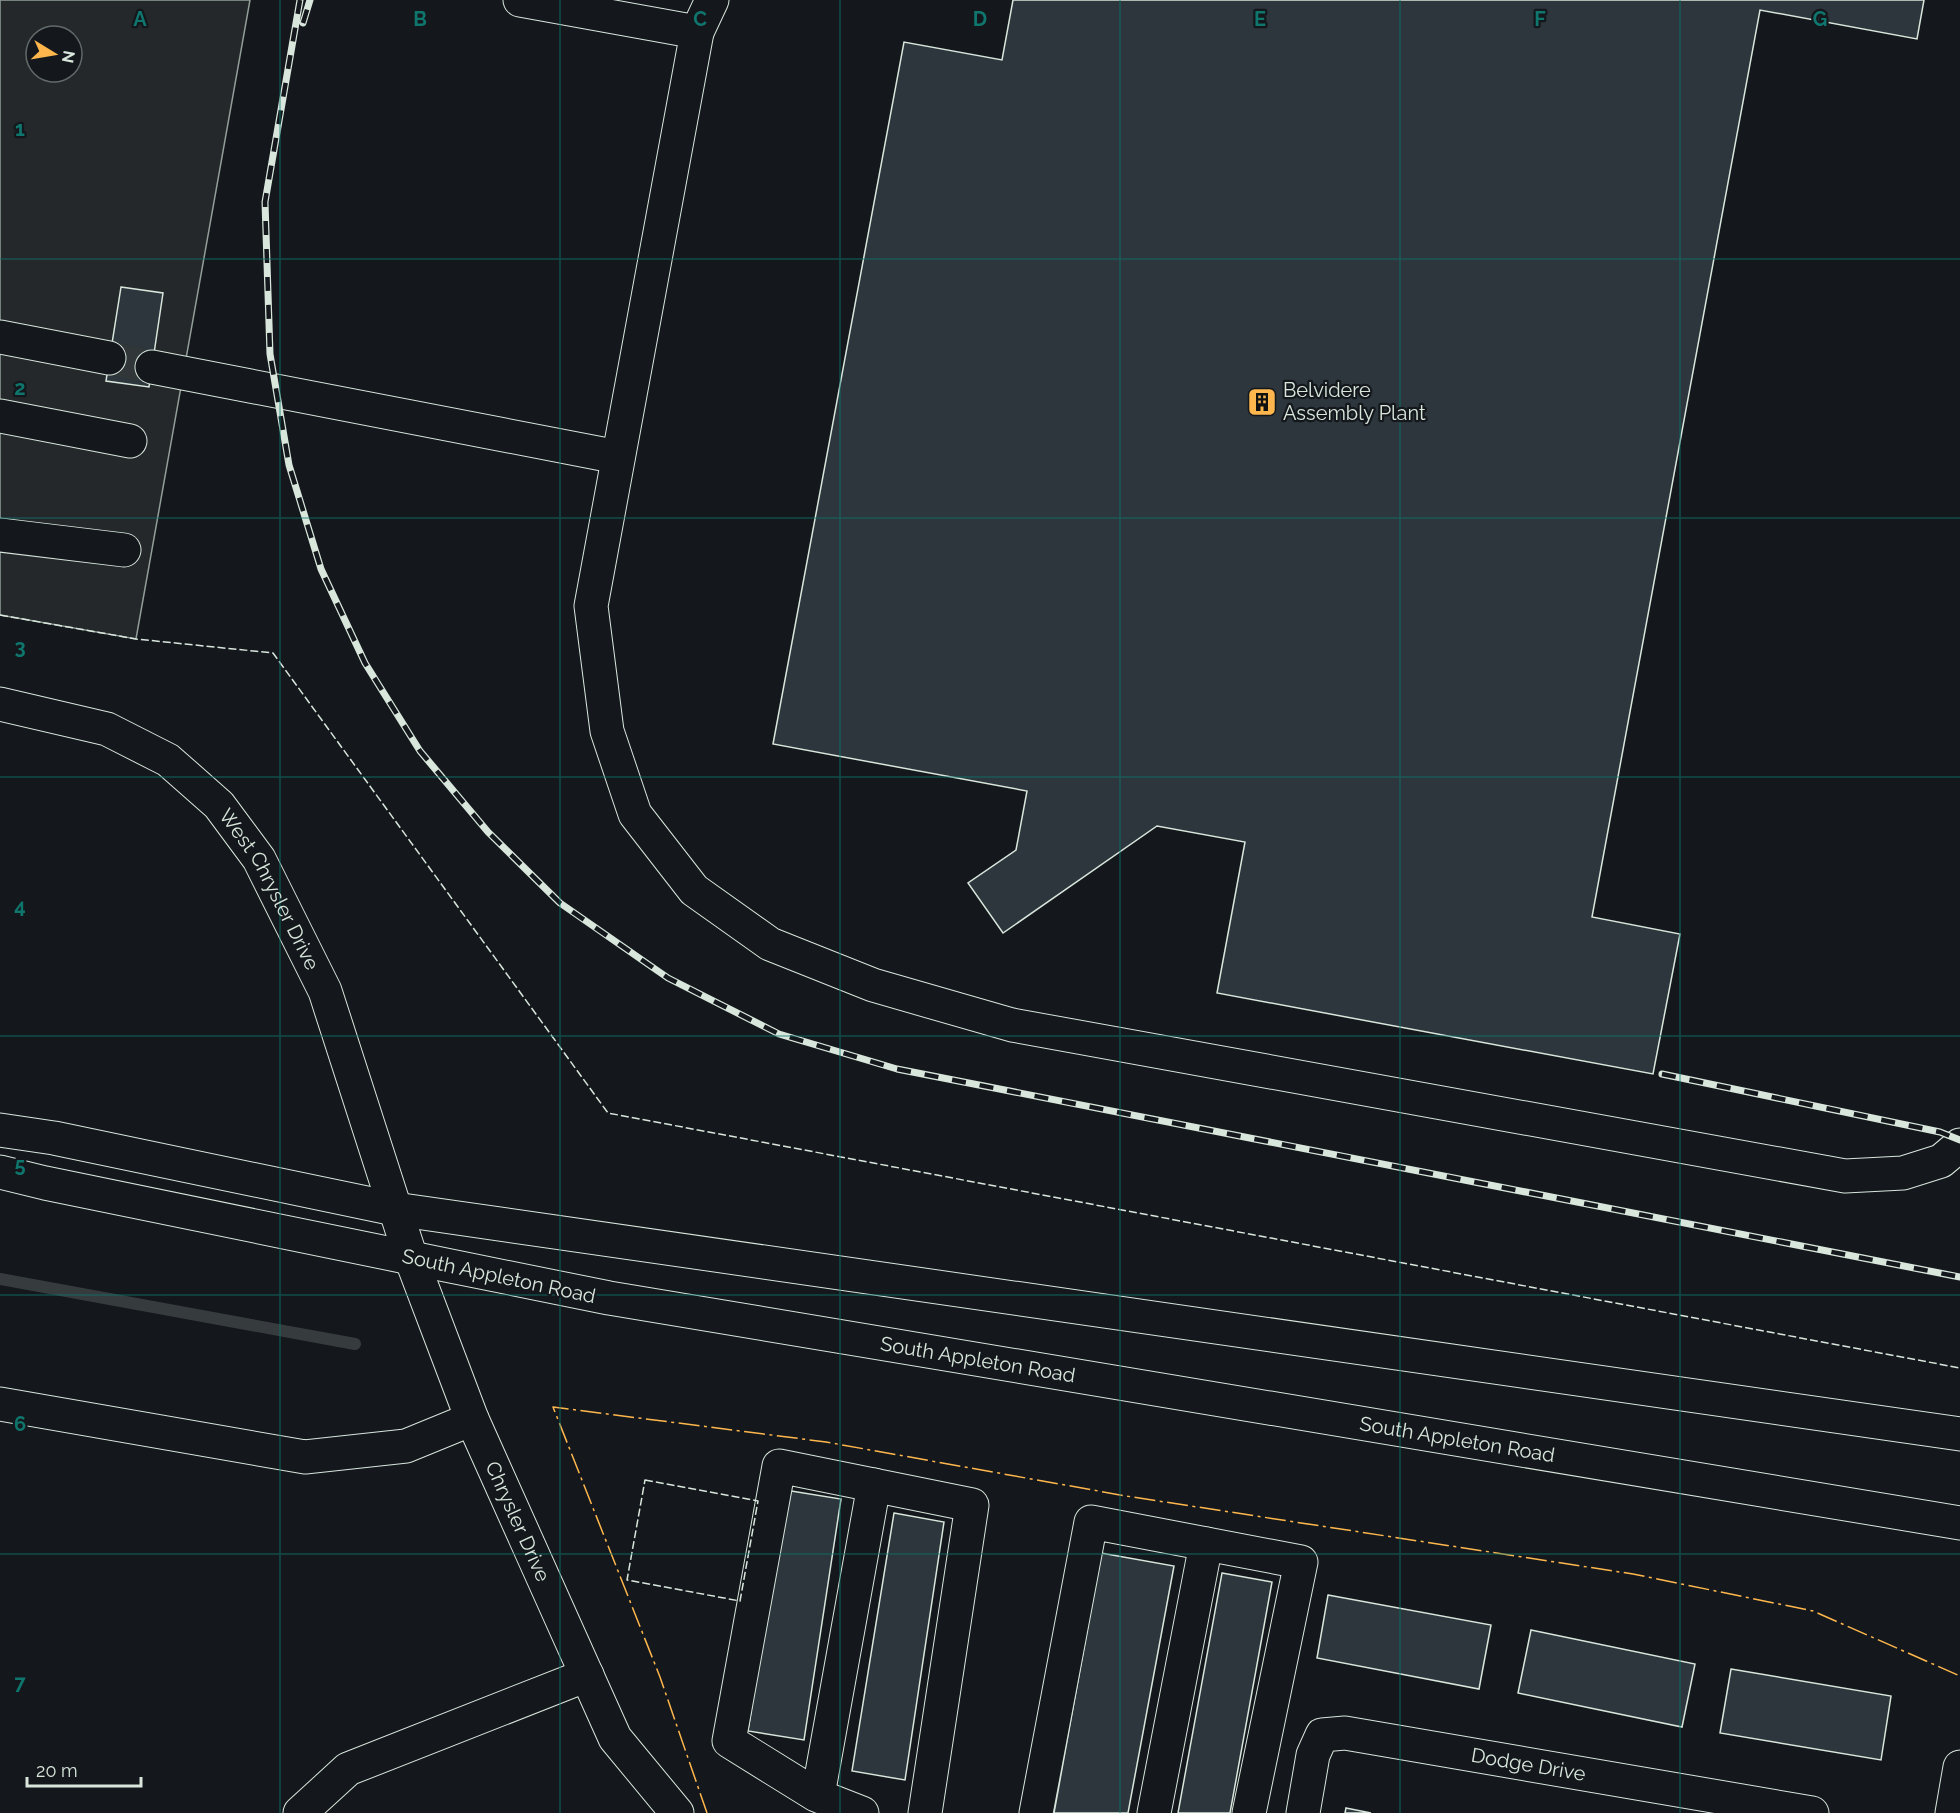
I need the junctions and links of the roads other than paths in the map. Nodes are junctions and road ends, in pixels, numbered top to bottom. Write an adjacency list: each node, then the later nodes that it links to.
1 (520, 0): 3 (main road)
2 (712, 0): 3 (main road)
3 (697, 32): 9 (main road)
4 (0, 337): 5 (main road)
5 (109, 358)
6 (152, 367): 9 (main road)
7 (0, 416): 8 (main road)
8 (130, 441)
9 (618, 457): 14 (main road)
10 (0, 535): 11 (main road)
11 (124, 550)
12 (0, 704): 16 (main road, West Chrysler Drive)
13 (0, 1130): 16 (main road)
14 (1960, 1145)
15 (0, 1172): 17 (main road, South Appleton Road)
16 (395, 1209): 17 (main road, Chrysler Drive); 20 (main road)
17 (411, 1258): 19 (main road, Chrysler Drive); 22 (main road, South Appleton Road)
18 (0, 1404): 19 (main road)
19 (472, 1419): 24 (main road, Chrysler Drive)
20 (1960, 1434)
21 (874, 1485): 26 (main road); 26 (main road); 30 (main road)
22 (1960, 1523)
23 (1206, 1544): 31 (main road); 32 (main road); 33 (main road)
24 (587, 1675): 27 (main road); 28 (main road, Chrysler Drive)
25 (1960, 1767): 36 (main road)
26 (818, 1795): 29 (main road)
27 (300, 1813)
28 (677, 1813)
29 (862, 1813)
30 (926, 1813)
31 (1036, 1813)
32 (1154, 1813)
33 (1249, 1813)
34 (1303, 1813): 35 (main road, Dodge Drive)
35 (1812, 1813)
36 (1952, 1813)

